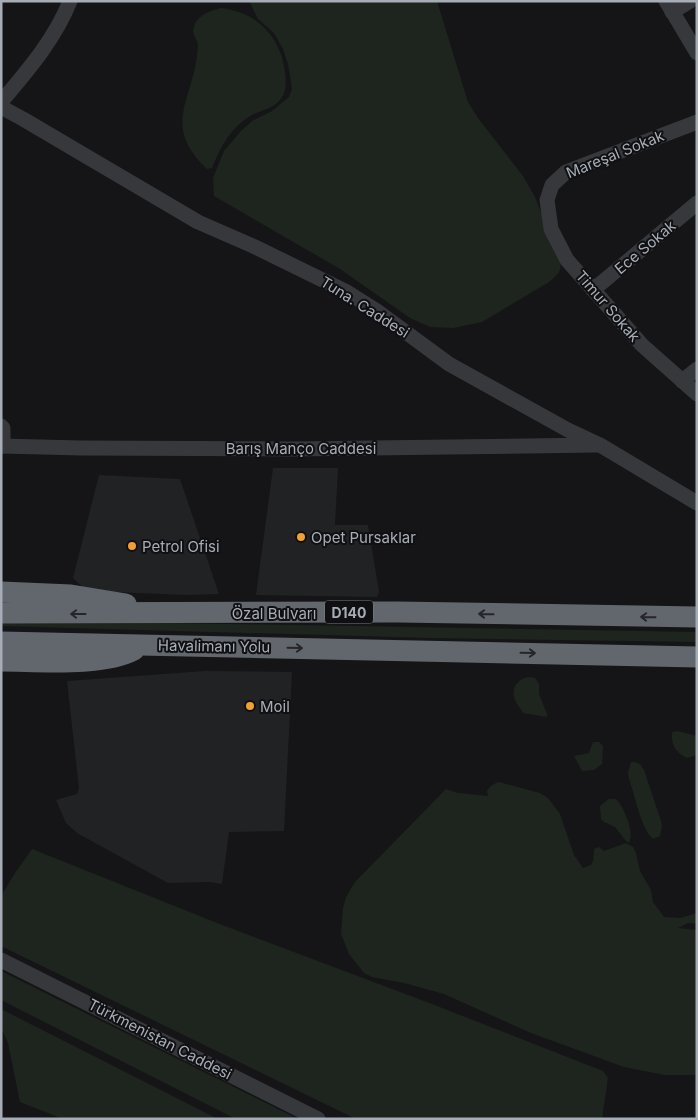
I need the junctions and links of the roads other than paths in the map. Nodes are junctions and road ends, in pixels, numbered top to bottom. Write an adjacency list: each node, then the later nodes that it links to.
1 (70, 1): 5 (street)
2 (690, 1): 3 (street)
3 (669, 6): 4 (street)
4 (697, 53)
5 (1, 102)
6 (1, 107): 15 (street, Tuna. Caddesi)
7 (697, 122): 8 (street, Mareşal Sokak)
8 (547, 200): 10 (street, Timur Sokak)
9 (697, 203): 10 (street, Ece Sokak)
10 (593, 290): 12 (street, Timur Sokak)
11 (697, 369): 12 (street)
12 (682, 382): 13 (street, Timur Sokak)
13 (697, 394)
14 (1, 426): 16 (street)
15 (600, 445): 16 (street, Barış Manço Caddesi); 17 (street, Tuna. Caddesi)
16 (2, 446)
17 (697, 503)
18 (1, 592): 20 (highway)
19 (1, 614): 20 (highway, Özal Bulvarı / D140, one-way to 19)
20 (180, 614): 21 (highway, Özal Bulvarı / D140, one-way to 20)
21 (697, 618)
22 (1, 642): 23 (highway, Havalimanı Yolu)
23 (143, 645): 24 (highway, Havalimanı Yolu, one-way to 24); 25 (highway)
24 (697, 657)
25 (1, 661)
26 (1, 960): 27 (street, Türkmenistan Caddesi)
27 (318, 1119)

